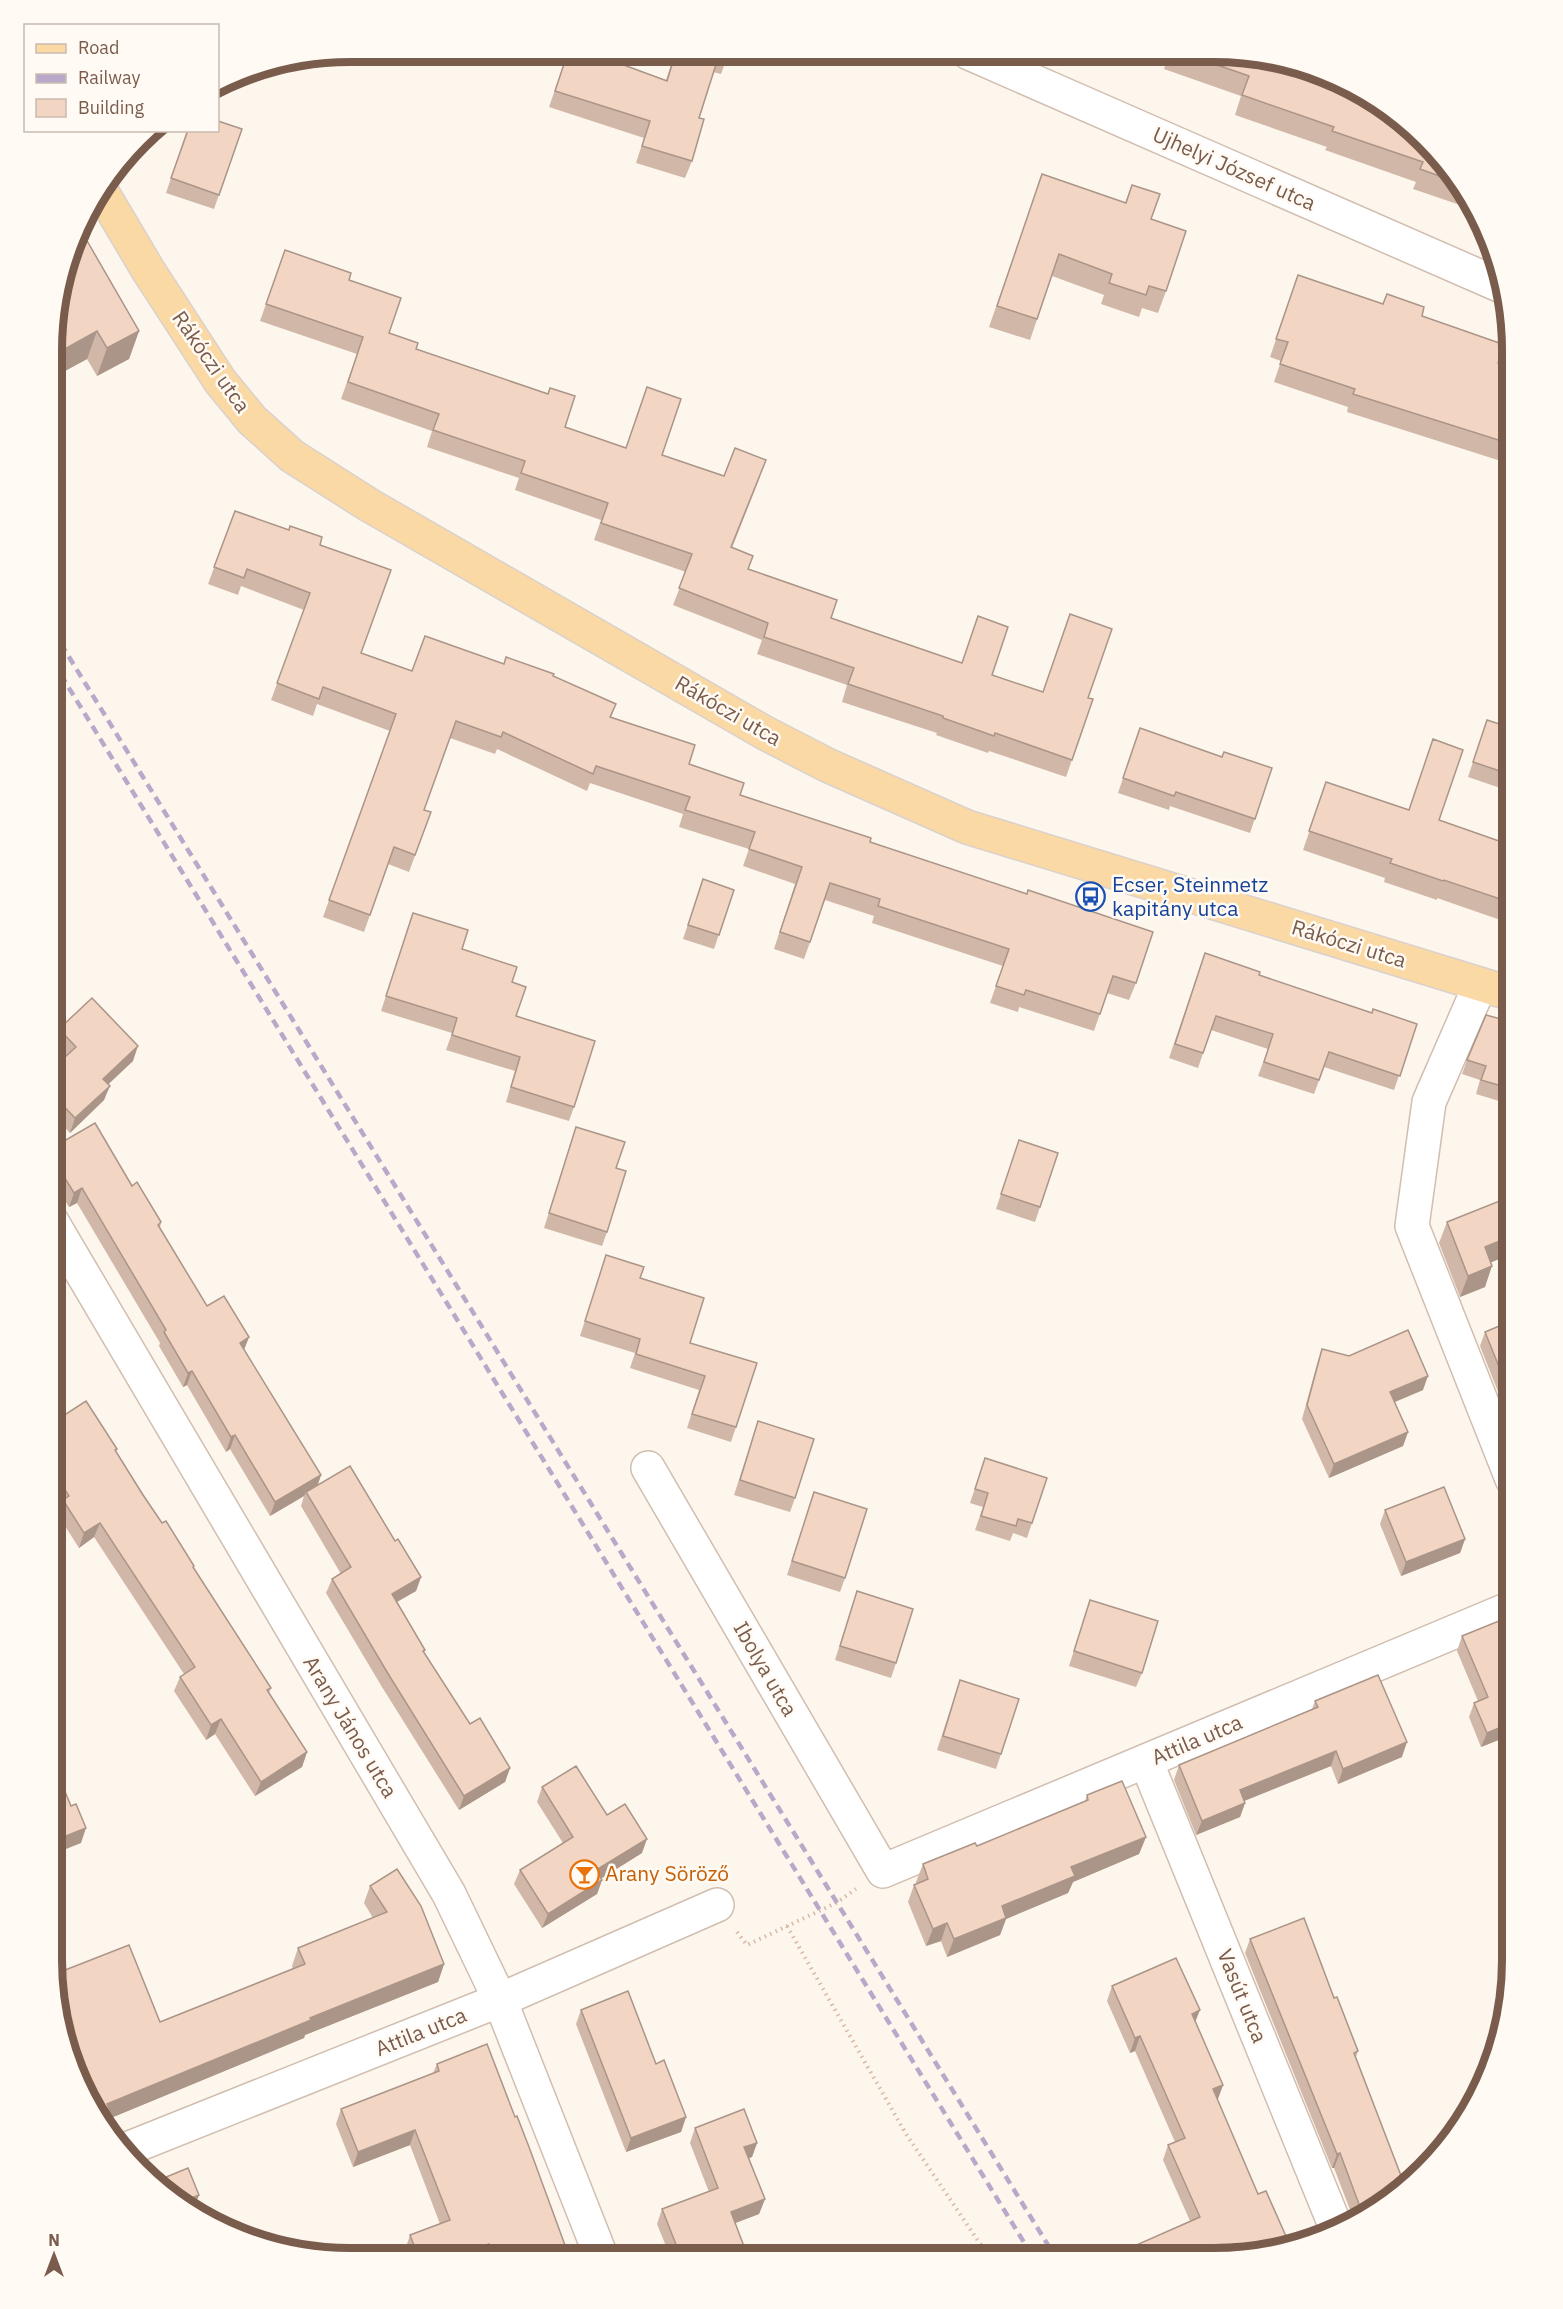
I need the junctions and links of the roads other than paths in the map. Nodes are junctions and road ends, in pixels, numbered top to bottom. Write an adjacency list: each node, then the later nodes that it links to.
1 (990, 62): 3 (street, Ujhelyi József utca)
2 (105, 197): 4 (main road, Rákóczi utca)
3 (1494, 283)
4 (1480, 985): 5 (main road, Rákóczi utca); 7 (street)
5 (1502, 991)
6 (62, 1239): 13 (street, Arany János utca)
7 (1502, 1454)
8 (648, 1468): 11 (street, Ibolya utca)
9 (1502, 1612): 10 (street, Attila utca)
10 (1146, 1761): 11 (street, Attila utca); 15 (street, Vasút utca)
11 (883, 1871)
12 (717, 1905): 13 (street, Attila utca)
13 (500, 2000): 14 (street, Attila utca); 16 (street, Arany János utca)
14 (131, 2147)
15 (1334, 2222)
16 (598, 2248)

